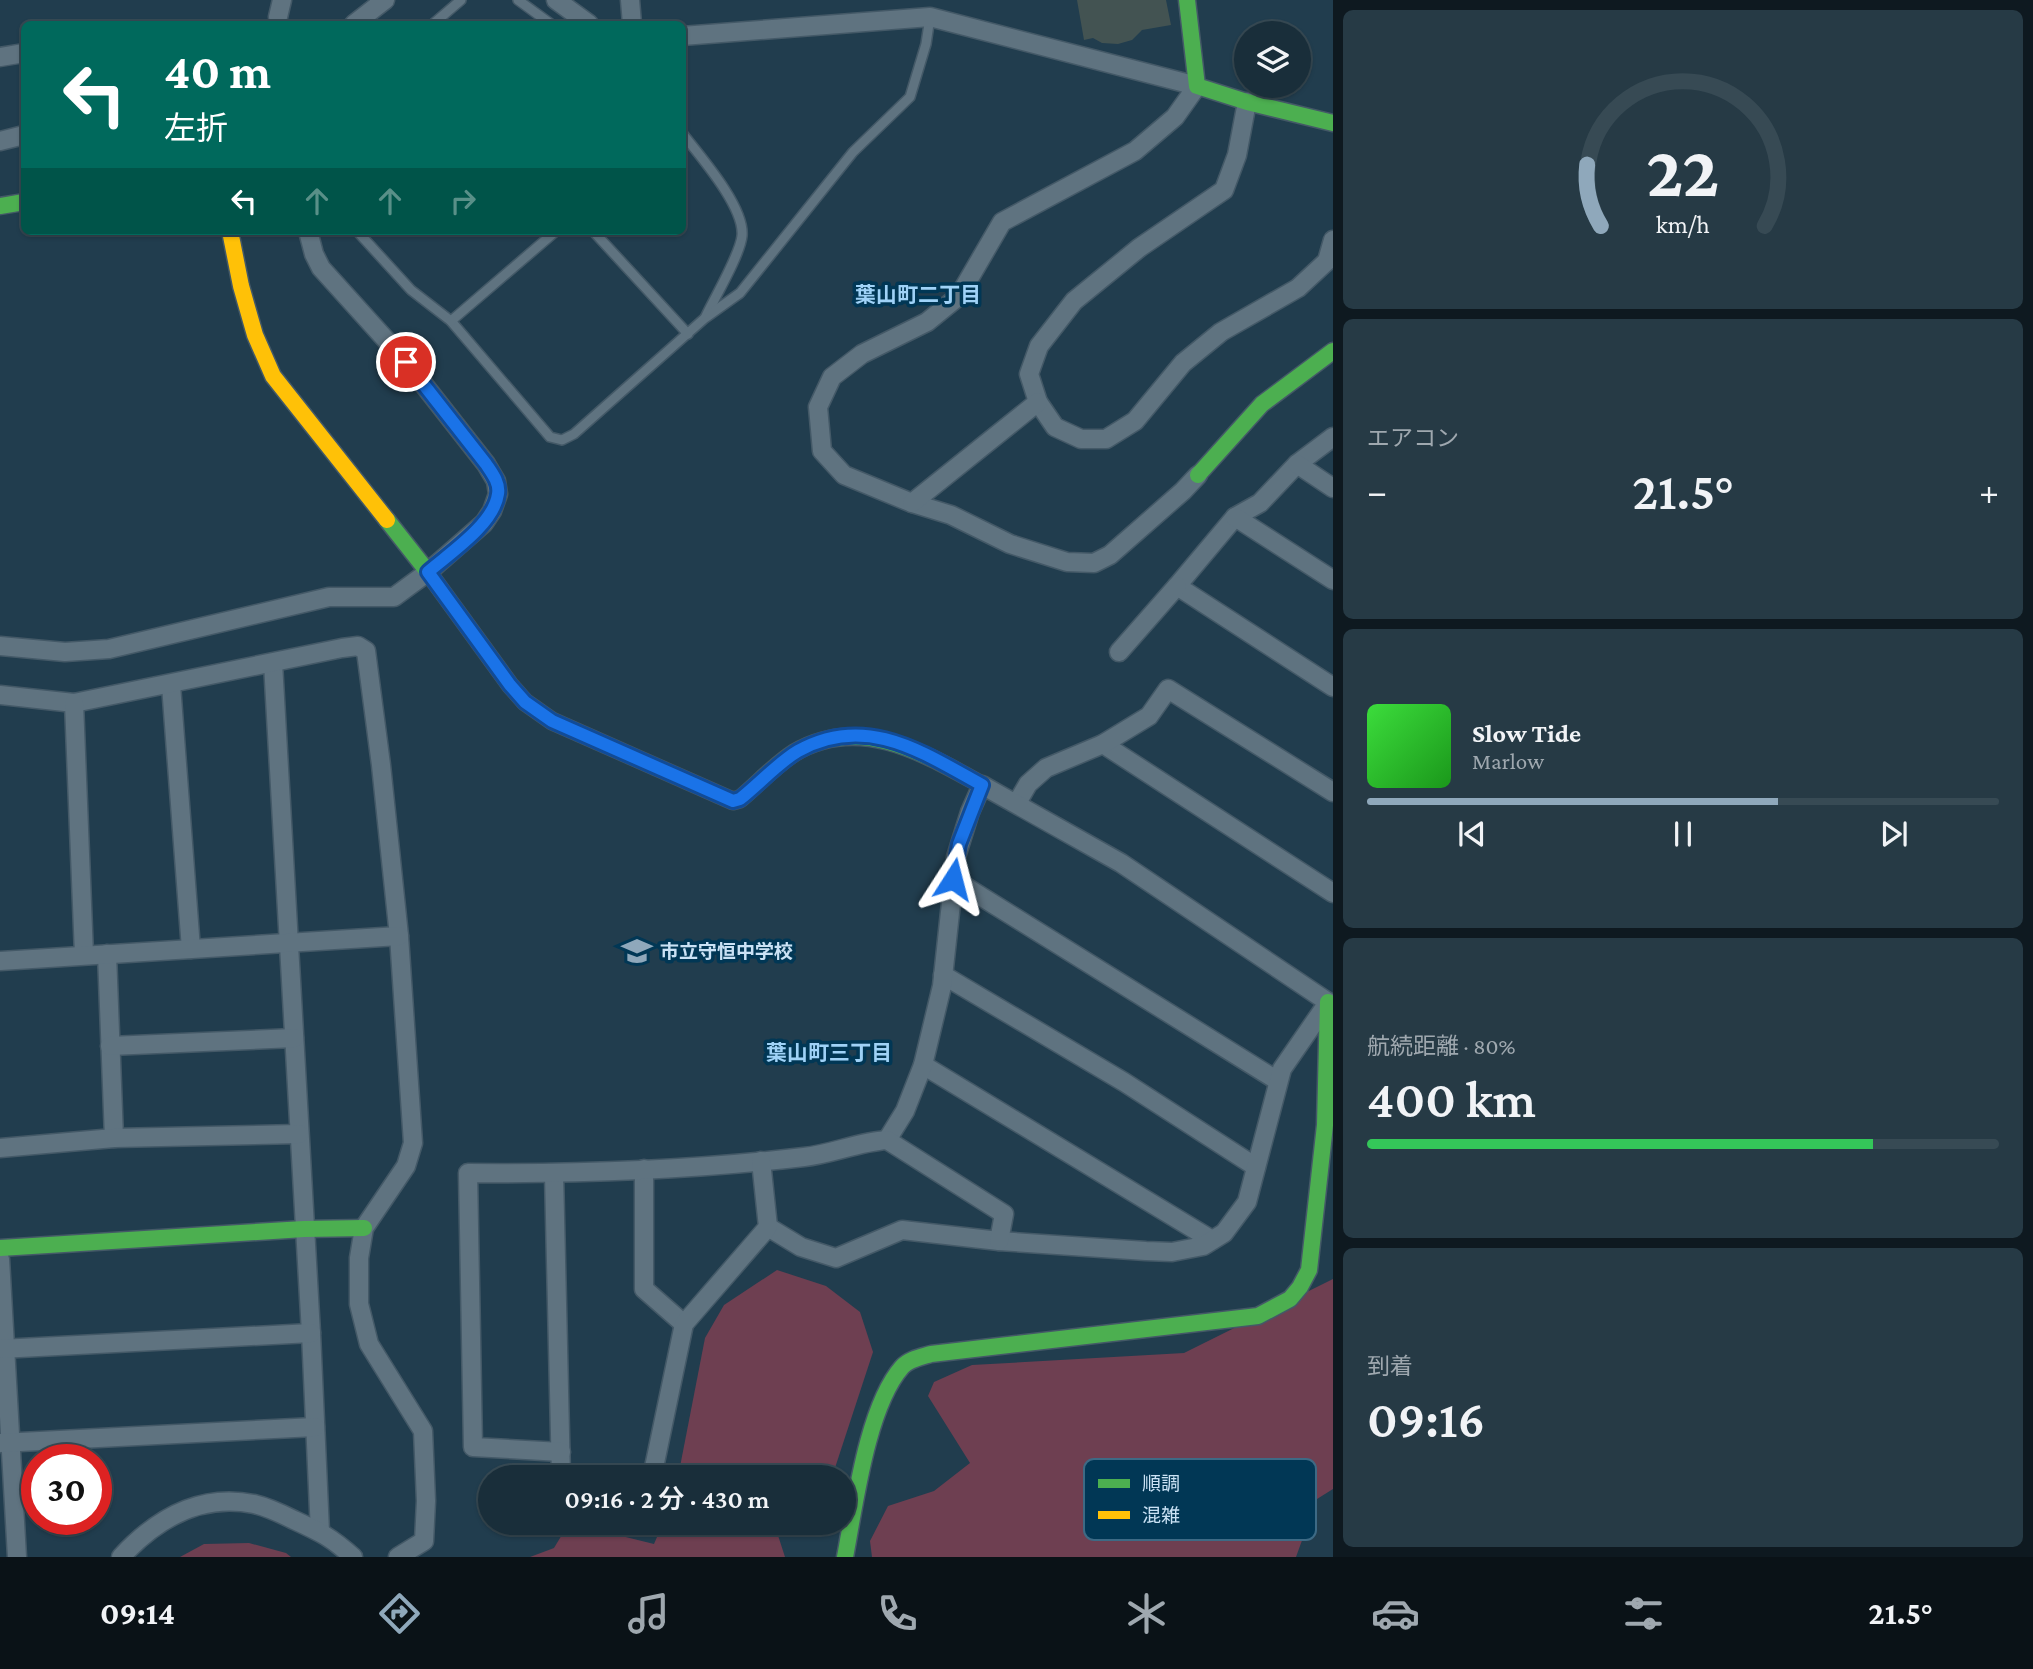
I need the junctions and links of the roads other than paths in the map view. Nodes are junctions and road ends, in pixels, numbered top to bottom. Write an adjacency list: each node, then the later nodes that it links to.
1 (385, 0): 8 (street)
2 (461, 0): 9 (lane)
3 (518, 0): 10 (lane)
4 (556, 0): 11 (street)
5 (630, 0): 12 (street)
6 (1187, 0): 16 (street)
7 (930, 17): 13 (street); 16 (street); 30 (lane)
8 (359, 21)
9 (436, 21)
10 (547, 21)
11 (585, 21)
12 (632, 21)
13 (686, 36)
14 (21, 54): 15 (street)
15 (0, 57)
16 (1197, 86): 17 (street); 39 (street)
17 (1247, 102): 18 (street); 34 (street)
18 (1333, 124)
19 (21, 136): 21 (street)
20 (686, 138): 30 (lane)
21 (0, 141)
22 (21, 202): 23 (street)
23 (0, 206)
24 (231, 235): 41 (street)
25 (309, 235): 41 (street)
26 (360, 235): 31 (lane)
27 (550, 235): 31 (lane)
28 (597, 235): 32 (lane)
29 (1333, 240): 34 (street)
30 (705, 318): 32 (lane)
31 (452, 321): 32 (lane)
32 (688, 334)
33 (1333, 351): 37 (street)
34 (1038, 402): 39 (street)
35 (1333, 437): 36 (street)
36 (1297, 464): 38 (street); 40 (street)
37 (1198, 475): 39 (street)
38 (1333, 488)
39 (912, 503)
40 (1235, 517): 42 (street); 43 (street)
41 (428, 572): 44 (street); 52 (street)
42 (1333, 580)
43 (1177, 586): 45 (street); 48 (street)
44 (0, 646)
45 (1119, 652)
46 (273, 663): 47 (street); 57 (street); 58 (street)
47 (171, 685): 50 (street); 59 (street)
48 (1333, 687)
49 (0, 695): 50 (street)
50 (74, 703): 61 (street)
51 (1103, 744): 53 (street); 54 (street); 56 (street)
52 (982, 785): 54 (street); 55 (street)
53 (1333, 792)
54 (1017, 803): 64 (street)
55 (953, 879): 63 (street); 68 (street)
56 (1333, 893)
57 (399, 936): 58 (street); 79 (street)
58 (289, 943): 59 (street); 65 (street)
59 (191, 949): 60 (street)
60 (107, 954): 61 (street); 66 (street)
61 (84, 955): 62 (street)
62 (0, 961)
63 (943, 975): 67 (street); 74 (street)
64 (1331, 1001): 68 (street); 77 (street)
65 (294, 1038): 66 (street); 69 (street)
66 (110, 1046): 70 (street)
67 (923, 1065): 71 (street); 81 (street)
68 (1278, 1081): 74 (street)
69 (299, 1133): 70 (street); 80 (street)
70 (114, 1138): 72 (street)
71 (887, 1140): 73 (street); 82 (street)
72 (0, 1148)
73 (761, 1161): 75 (street); 78 (street)
74 (1256, 1167): 81 (street)
75 (644, 1169): 76 (street); 85 (street)
76 (554, 1174): 90 (street); 90 (street)
77 (1325, 1198): 99 (street)
78 (768, 1227): 82 (street); 85 (street)
79 (364, 1228): 80 (street); 98 (street)
80 (304, 1229): 83 (street); 86 (street)
81 (1212, 1240): 82 (street)
82 (999, 1241)
83 (0, 1248)
84 (0, 1259): 87 (street)
85 (684, 1324): 92 (street)
86 (311, 1334): 87 (street); 88 (street)
87 (3, 1349): 89 (street)
88 (315, 1427): 89 (street); 93 (street)
89 (5, 1443): 94 (street)
90 (561, 1452): 91 (street)
91 (561, 1465)
92 (655, 1465)
93 (320, 1532): 96 (street); 97 (street)
94 (8, 1535): 95 (street)
95 (18, 1557)
96 (121, 1557)
97 (352, 1557)
98 (398, 1557)
99 (845, 1557)

